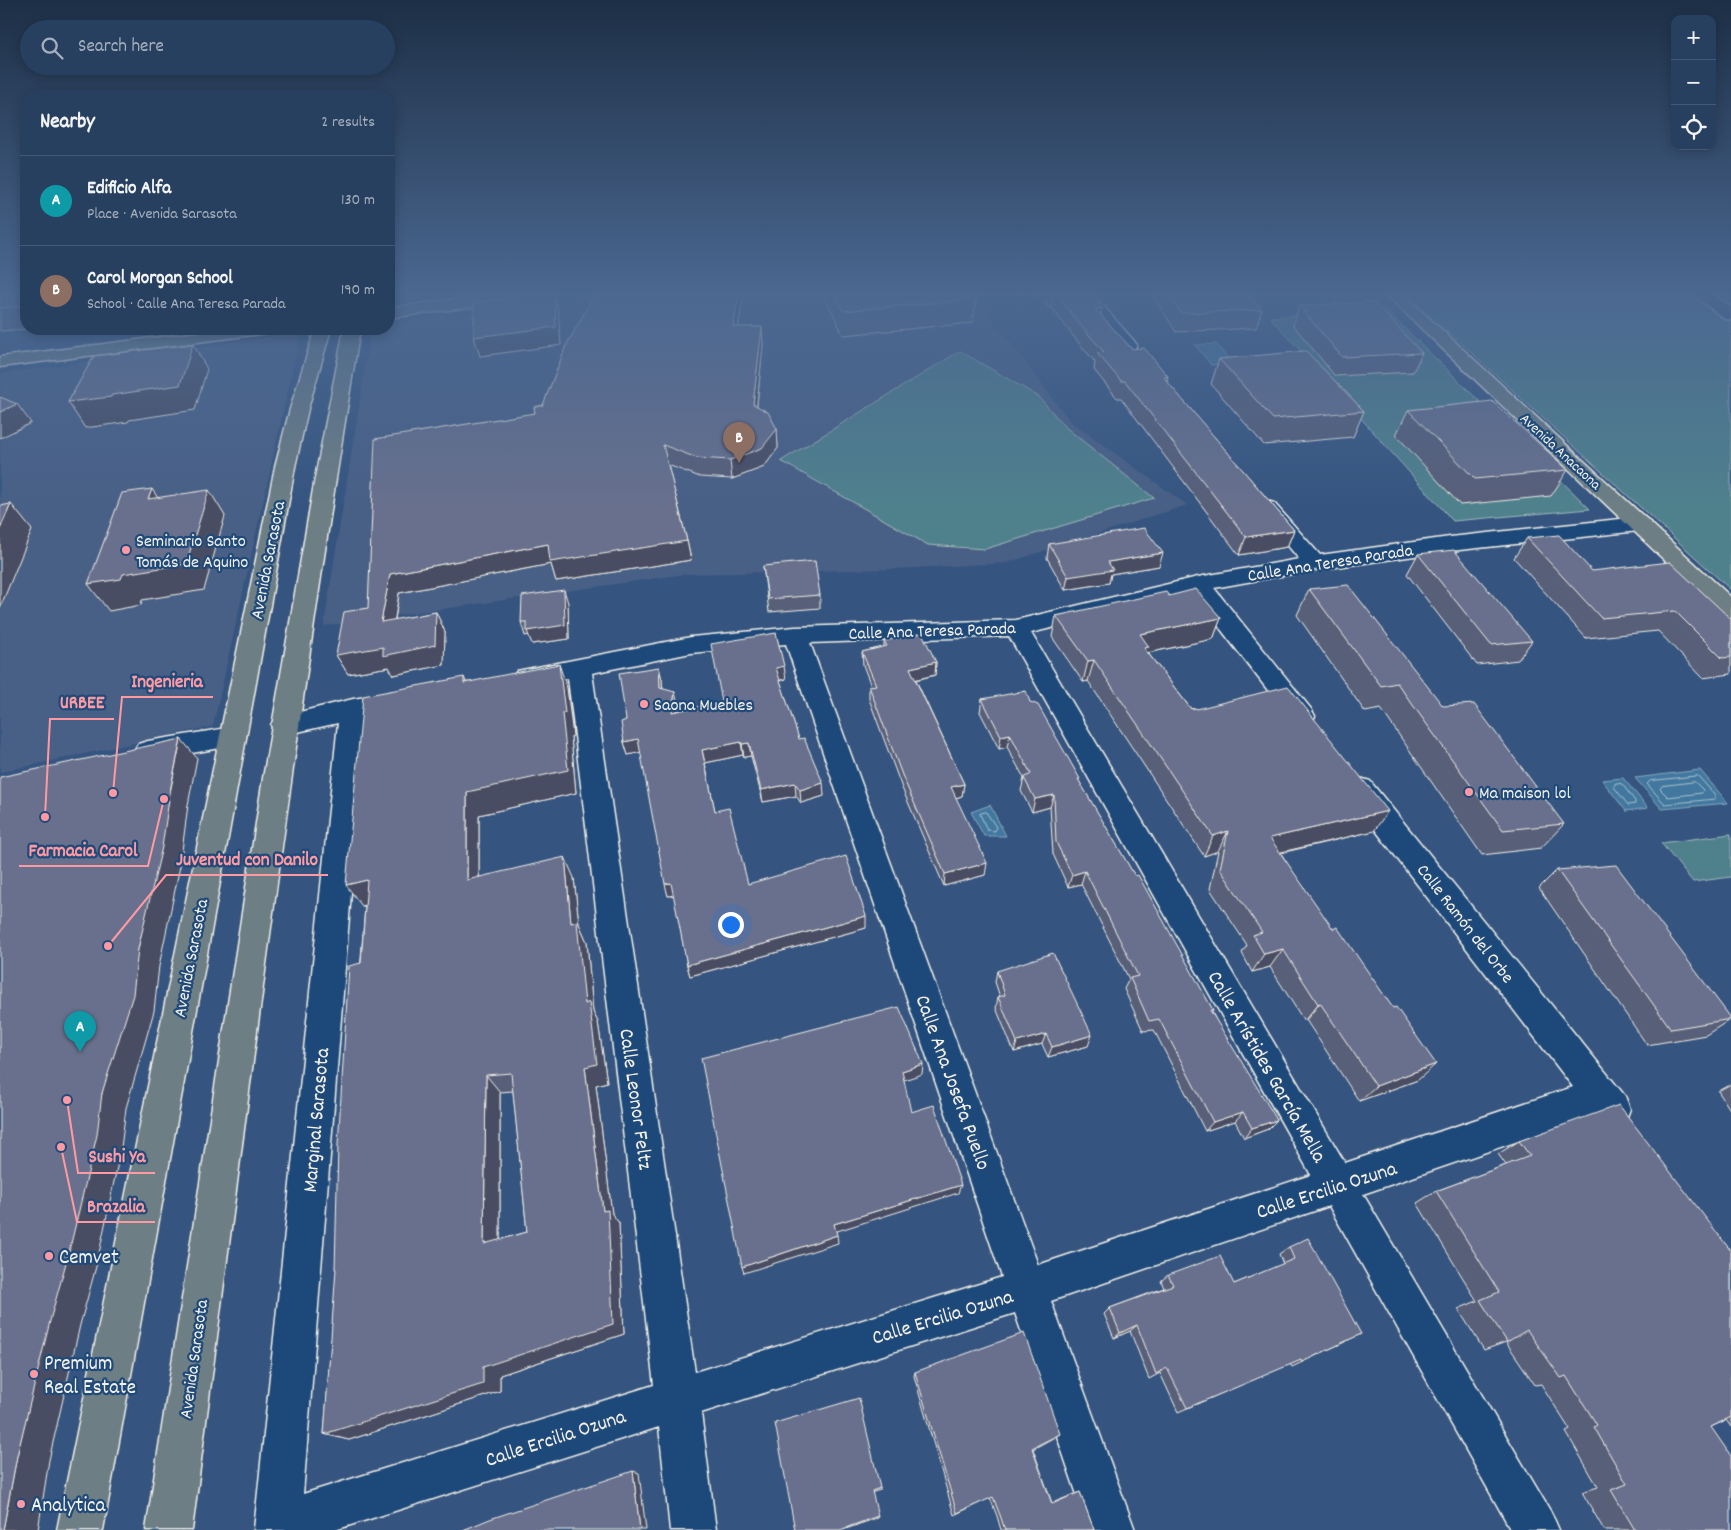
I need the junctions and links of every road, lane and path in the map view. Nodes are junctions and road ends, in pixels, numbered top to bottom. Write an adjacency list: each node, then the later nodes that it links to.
1 (313, 363): 16 (main road, Avenida Sarasota)
2 (346, 363): 15 (main road, Avenida Sarasota)
3 (1467, 363): 5 (main road, Avenida Anacaona)
4 (1257, 495): 6 (street)
5 (1639, 524): 6 (street, Calle Ana Teresa Parada); 8 (main road, Avenida Anacaona)
6 (1315, 563): 7 (street, Calle Ana Teresa Parada)
7 (1198, 584): 9 (street, Calle Ana Teresa Parada); 18 (street, Calle Ramón del Orbe)
8 (1731, 610)
9 (1016, 628): 10 (street, Calle Ana Teresa Parada); 20 (street, Calle Arístides García Mella)
10 (796, 635): 11 (street, Calle Ana Teresa Parada); 21 (street, Calle Ana Josefa Puello)
11 (579, 668): 12 (street, Calle Ana Teresa Parada); 22 (street, Calle Leonor Feltz)
12 (504, 682)
13 (419, 697): 14 (street)
14 (353, 709): 15 (street); 23 (street, Marginal Sarasota)
15 (284, 725): 25 (main road, Avenida Sarasota)
16 (232, 737): 17 (street); 24 (main road, Avenida Sarasota)
17 (126, 755)
18 (1602, 1095): 19 (street, Calle Ramón del Orbe); 20 (street, Calle Ercilia Ozuna)
19 (1631, 1134)
20 (1336, 1186): 21 (street, Calle Ercilia Ozuna); 28 (street, Calle Arístides García Mella)
21 (1028, 1289): 22 (street, Calle Ercilia Ozuna); 27 (street, Calle Ana Josefa Puello)
22 (677, 1398): 23 (street, Calle Ercilia Ozuna); 26 (street, Calle Leonor Feltz)
23 (278, 1528)
24 (80, 1530)
25 (169, 1530)
26 (692, 1530)
27 (1112, 1530)
28 (1536, 1530)

